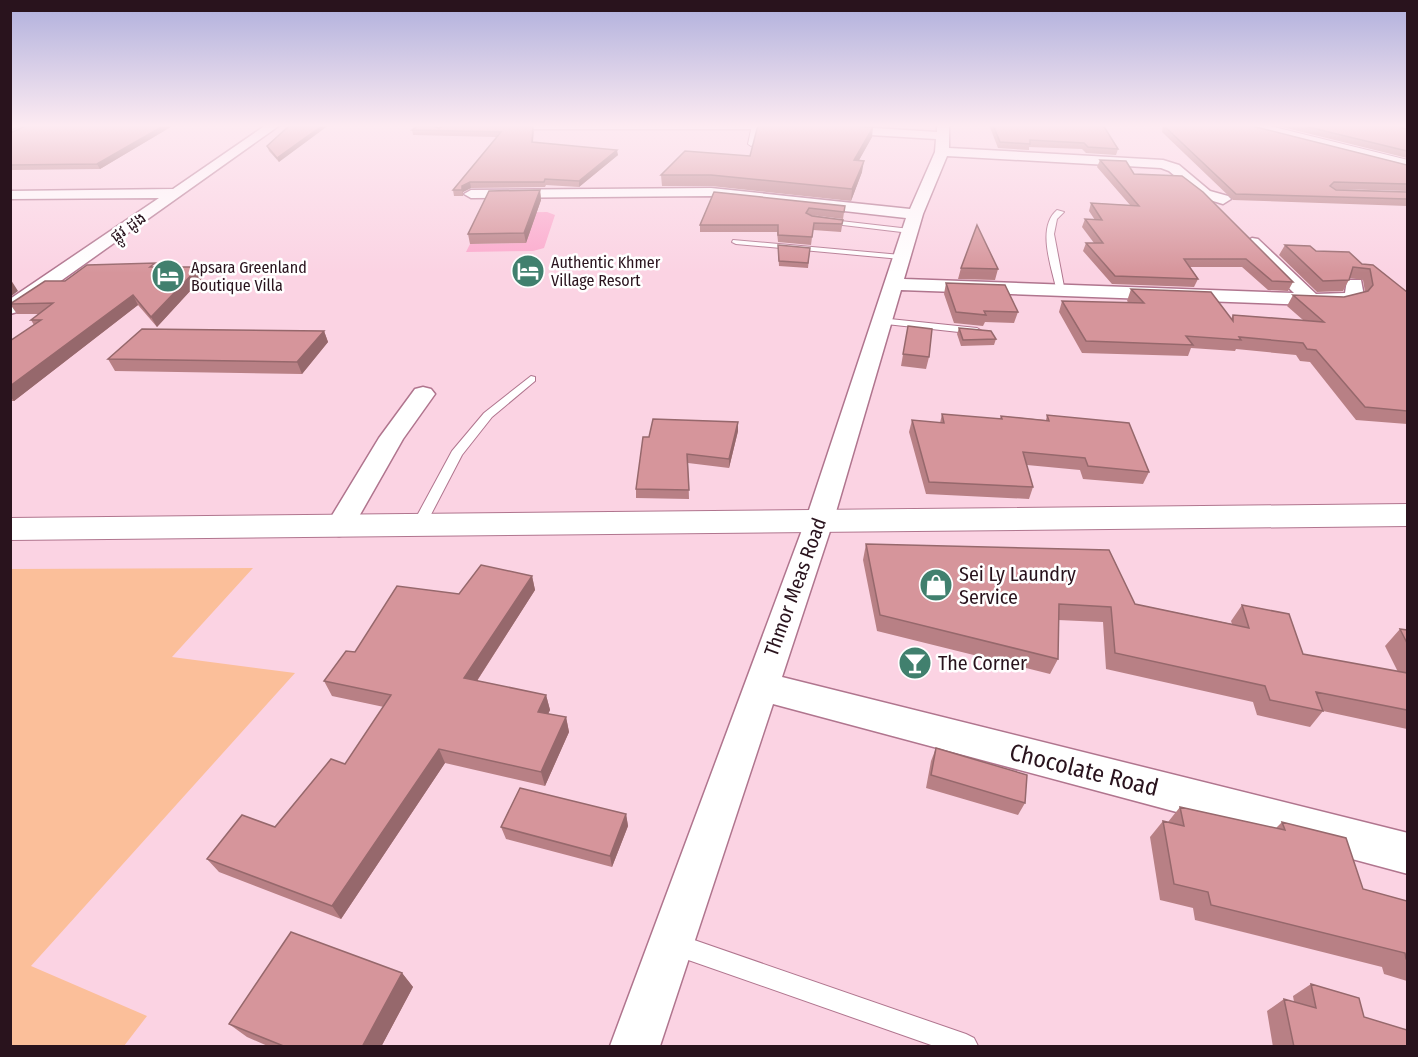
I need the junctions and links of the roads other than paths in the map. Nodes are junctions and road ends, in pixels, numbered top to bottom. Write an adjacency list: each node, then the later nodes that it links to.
1 (202, 174): 4 (street, ផ្លូវ ដូង)
2 (924, 174): 9 (street, Thmor Meas Road)
3 (1182, 174): 7 (street)
4 (175, 193): 6 (street); 18 (street, ផ្លូវ ដូង)
5 (471, 194): 9 (street)
6 (10, 195)
7 (1223, 200)
8 (1060, 212): 16 (lane)
9 (903, 217): 10 (lane); 13 (street, Thmor Meas Road)
10 (812, 219)
11 (1251, 241): 17 (street)
12 (736, 242): 13 (lane)
13 (901, 257): 14 (street, Thmor Meas Road)
14 (894, 284): 16 (street); 19 (street, Thmor Meas Road)
15 (1354, 284): 17 (street)
16 (1061, 292): 17 (street)
17 (1311, 299)
18 (10, 308)
19 (880, 321): 20 (lane); 24 (street, Thmor Meas Road)
20 (987, 332)
21 (531, 379): 25 (lane)
22 (423, 394): 26 (street)
23 (1407, 515): 24 (street)
24 (819, 522): 25 (street); 28 (street, Thmor Meas Road)
25 (419, 525): 26 (street)
26 (339, 527): 27 (street)
27 (10, 529)
28 (760, 686): 29 (street, Chocolate Road); 30 (street, Thmor Meas Road)
29 (1407, 854)
30 (670, 942): 31 (street, Thmor Meas Road); 32 (lane)
31 (634, 1047)
32 (966, 1047)

